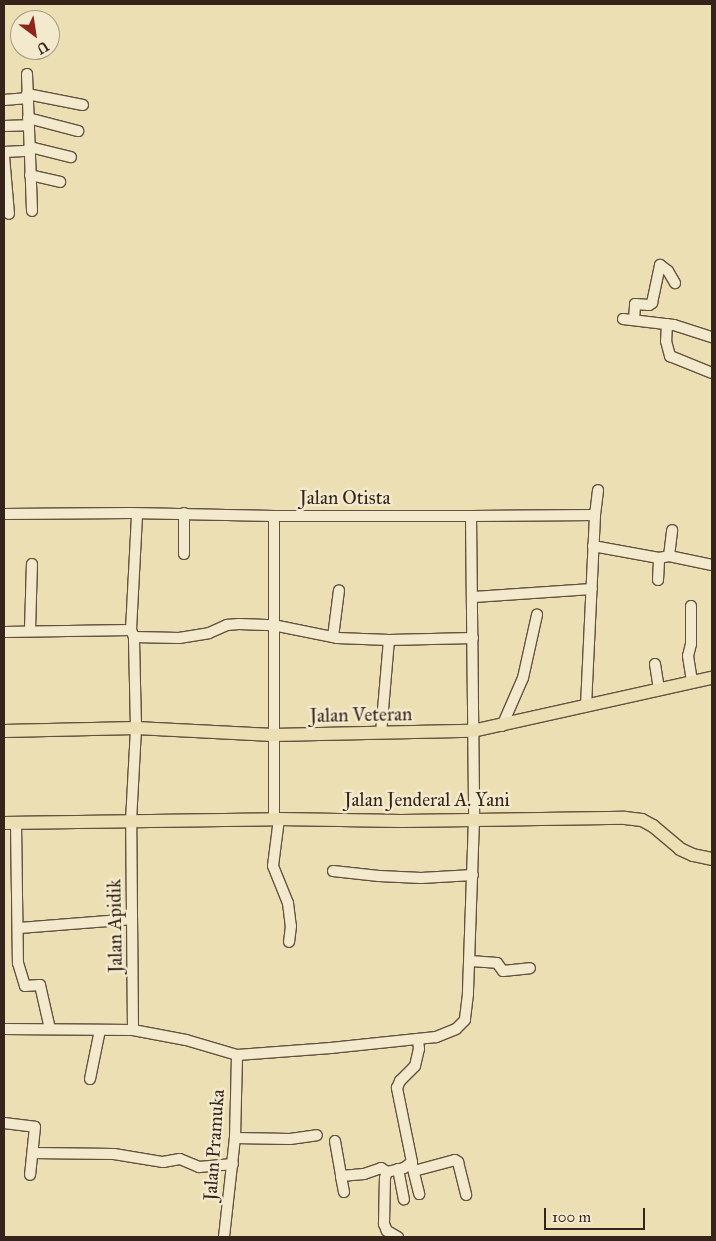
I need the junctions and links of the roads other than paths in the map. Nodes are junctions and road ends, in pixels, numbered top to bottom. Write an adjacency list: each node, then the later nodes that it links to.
1 (27, 74): 2 (street)
2 (27, 96): 3 (street); 4 (street); 5 (street)
3 (4, 100)
4 (83, 105)
5 (28, 121): 6 (street); 7 (street); 8 (street)
6 (4, 126)
7 (78, 131)
8 (29, 150): 9 (street); 11 (street); 12 (street)
9 (4, 152)
10 (4, 156): 15 (street)
11 (71, 157)
12 (30, 175): 13 (street); 14 (street)
13 (60, 182)
14 (32, 211)
15 (9, 214)
16 (675, 283): 17 (street)
17 (667, 324): 18 (street); 19 (street)
18 (712, 337)
19 (712, 373)
20 (598, 490): 24 (street)
21 (184, 513): 23 (street, Jalan Otista); 25 (street, Jalan Otista); 29 (street)
22 (4, 514): 23 (street, Jalan Otista)
23 (137, 514): 42 (street, Jalan Apidik)
24 (595, 515): 26 (street, Jalan Otista); 28 (street)
25 (274, 516): 26 (street, Jalan Otista); 39 (street)
26 (471, 516): 36 (street)
27 (672, 530): 30 (street)
28 (593, 546): 30 (street); 34 (street)
29 (184, 554)
30 (664, 557): 32 (street); 33 (street)
31 (32, 564): 40 (street)
32 (712, 565)
33 (658, 580)
34 (592, 589): 36 (street); 50 (street)
35 (339, 590): 43 (street)
36 (474, 597): 44 (street)
37 (691, 606): 48 (street)
38 (537, 614): 51 (street)
39 (273, 625): 42 (street); 43 (street); 56 (street)
40 (30, 630): 41 (street); 42 (street)
41 (4, 632)
42 (133, 634): 52 (street, Jalan Apidik)
43 (333, 637): 45 (street)
44 (473, 638): 45 (street); 54 (street)
45 (389, 640): 55 (street)
46 (655, 664): 49 (street)
47 (712, 678): 48 (main road, Jalan Veteran)
48 (692, 682): 49 (main road, Jalan Veteran)
49 (659, 690): 50 (main road, Jalan Veteran)
50 (586, 706): 51 (main road, Jalan Veteran)
51 (502, 726): 54 (main road, Jalan Veteran)
52 (136, 728): 53 (main road, Jalan Veteran); 56 (main road, Jalan Veteran); 59 (street, Jalan Apidik)
53 (4, 731)
54 (472, 731): 55 (main road, Jalan Veteran); 58 (street)
55 (381, 733): 56 (main road, Jalan Veteran)
56 (273, 734): 57 (street)
57 (276, 819): 58 (main road, Jalan Jenderal A. Yani); 59 (main road, Jalan Jenderal A. Yani); 66 (street)
58 (474, 819): 61 (main road, Jalan Jenderal A. Yani); 63 (street)
59 (131, 821): 60 (main road, Jalan Jenderal A. Yani); 64 (street, Jalan Apidik)
60 (10, 823): 65 (street)
61 (712, 859)
62 (333, 871): 63 (street)
63 (472, 875): 67 (street)
64 (132, 919): 65 (street); 72 (street, Jalan Apidik)
65 (18, 928): 70 (street)
66 (289, 942)
67 (470, 961): 68 (street); 73 (street)
68 (530, 968)
69 (4, 1030): 70 (street)
70 (50, 1030): 71 (street)
71 (100, 1030): 72 (street); 75 (street)
72 (133, 1030): 74 (street)
73 (418, 1039): 74 (street); 82 (street)
74 (237, 1055): 78 (street, Jalan Pramuka)
75 (90, 1079)
76 (4, 1123): 80 (street)
77 (317, 1135): 78 (street)
78 (235, 1138): 81 (street, Jalan Pramuka)
79 (335, 1140): 86 (street)
80 (33, 1153): 81 (street); 85 (street)
81 (232, 1164): 91 (street, Jalan Pramuka)
82 (413, 1166): 83 (street); 88 (street); 89 (street)
83 (398, 1169): 84 (street); 90 (street)
84 (387, 1172): 86 (street); 92 (street)
85 (30, 1175)
86 (340, 1176): 87 (street)
87 (344, 1192)
88 (419, 1194)
89 (466, 1195)
90 (404, 1199)
91 (224, 1237)
92 (398, 1237)

